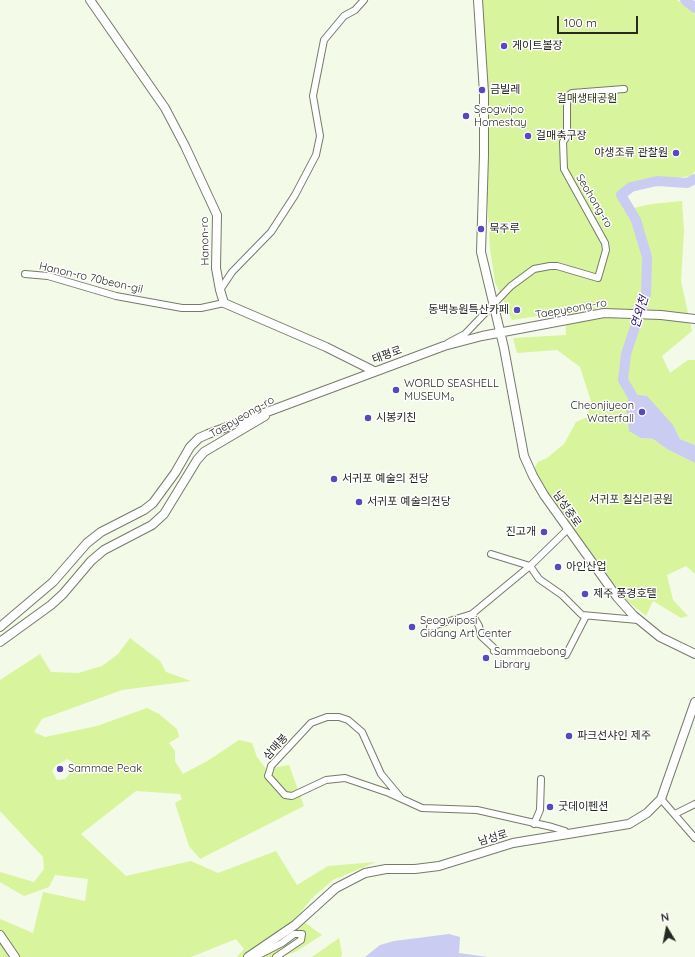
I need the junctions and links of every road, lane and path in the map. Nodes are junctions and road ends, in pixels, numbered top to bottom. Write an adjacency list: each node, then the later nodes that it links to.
1 (90, 0): 6 (street, Hanon-ro)
2 (364, 0): 6 (street)
3 (478, 0): 8 (street)
4 (624, 89): 8 (street, Seohong-ro)
5 (24, 274): 7 (street, Hanon-ro 70beon-gil)
6 (220, 290): 7 (street, Hanon-ro)
7 (224, 304): 12 (street)
8 (493, 305): 10 (street); 11 (street)
9 (695, 319): 10 (street, Taepyeong-ro)
10 (500, 334): 11 (street, 태평로); 14 (street, 남성중로)
11 (444, 346): 12 (street, 태평로)
12 (374, 371): 13 (street, 태평로)
13 (284, 406): 20 (street, Taepyeong-ro); 22 (street, Taepyeong-ro)
14 (568, 529): 16 (street); 19 (street, 남성중로)
15 (491, 554): 16 (street)
16 (530, 566): 17 (street); 18 (street)
17 (472, 614): 21 (street); 23 (street)
18 (586, 616): 19 (street); 25 (street)
19 (638, 620): 24 (street, 남성중로)
20 (0, 627)
21 (430, 627)
22 (0, 642)
23 (494, 651)
24 (693, 652)
25 (566, 655)
26 (695, 702): 27 (street, 남성로)
27 (693, 718): 30 (street, 남성로)
28 (541, 779): 33 (street)
29 (401, 798): 29 (street, 삼매봉); 33 (street, 삼매봉)
30 (661, 798): 32 (street); 34 (street, 남성로)
31 (695, 804): 32 (street)
32 (675, 814): 35 (street)
33 (534, 824): 34 (street, 삼매봉)
34 (565, 834): 38 (street, 남성로)
35 (695, 838)
36 (0, 935): 37 (street)
37 (15, 957)
38 (248, 957)
39 (255, 957): 40 (street)
40 (276, 957)

